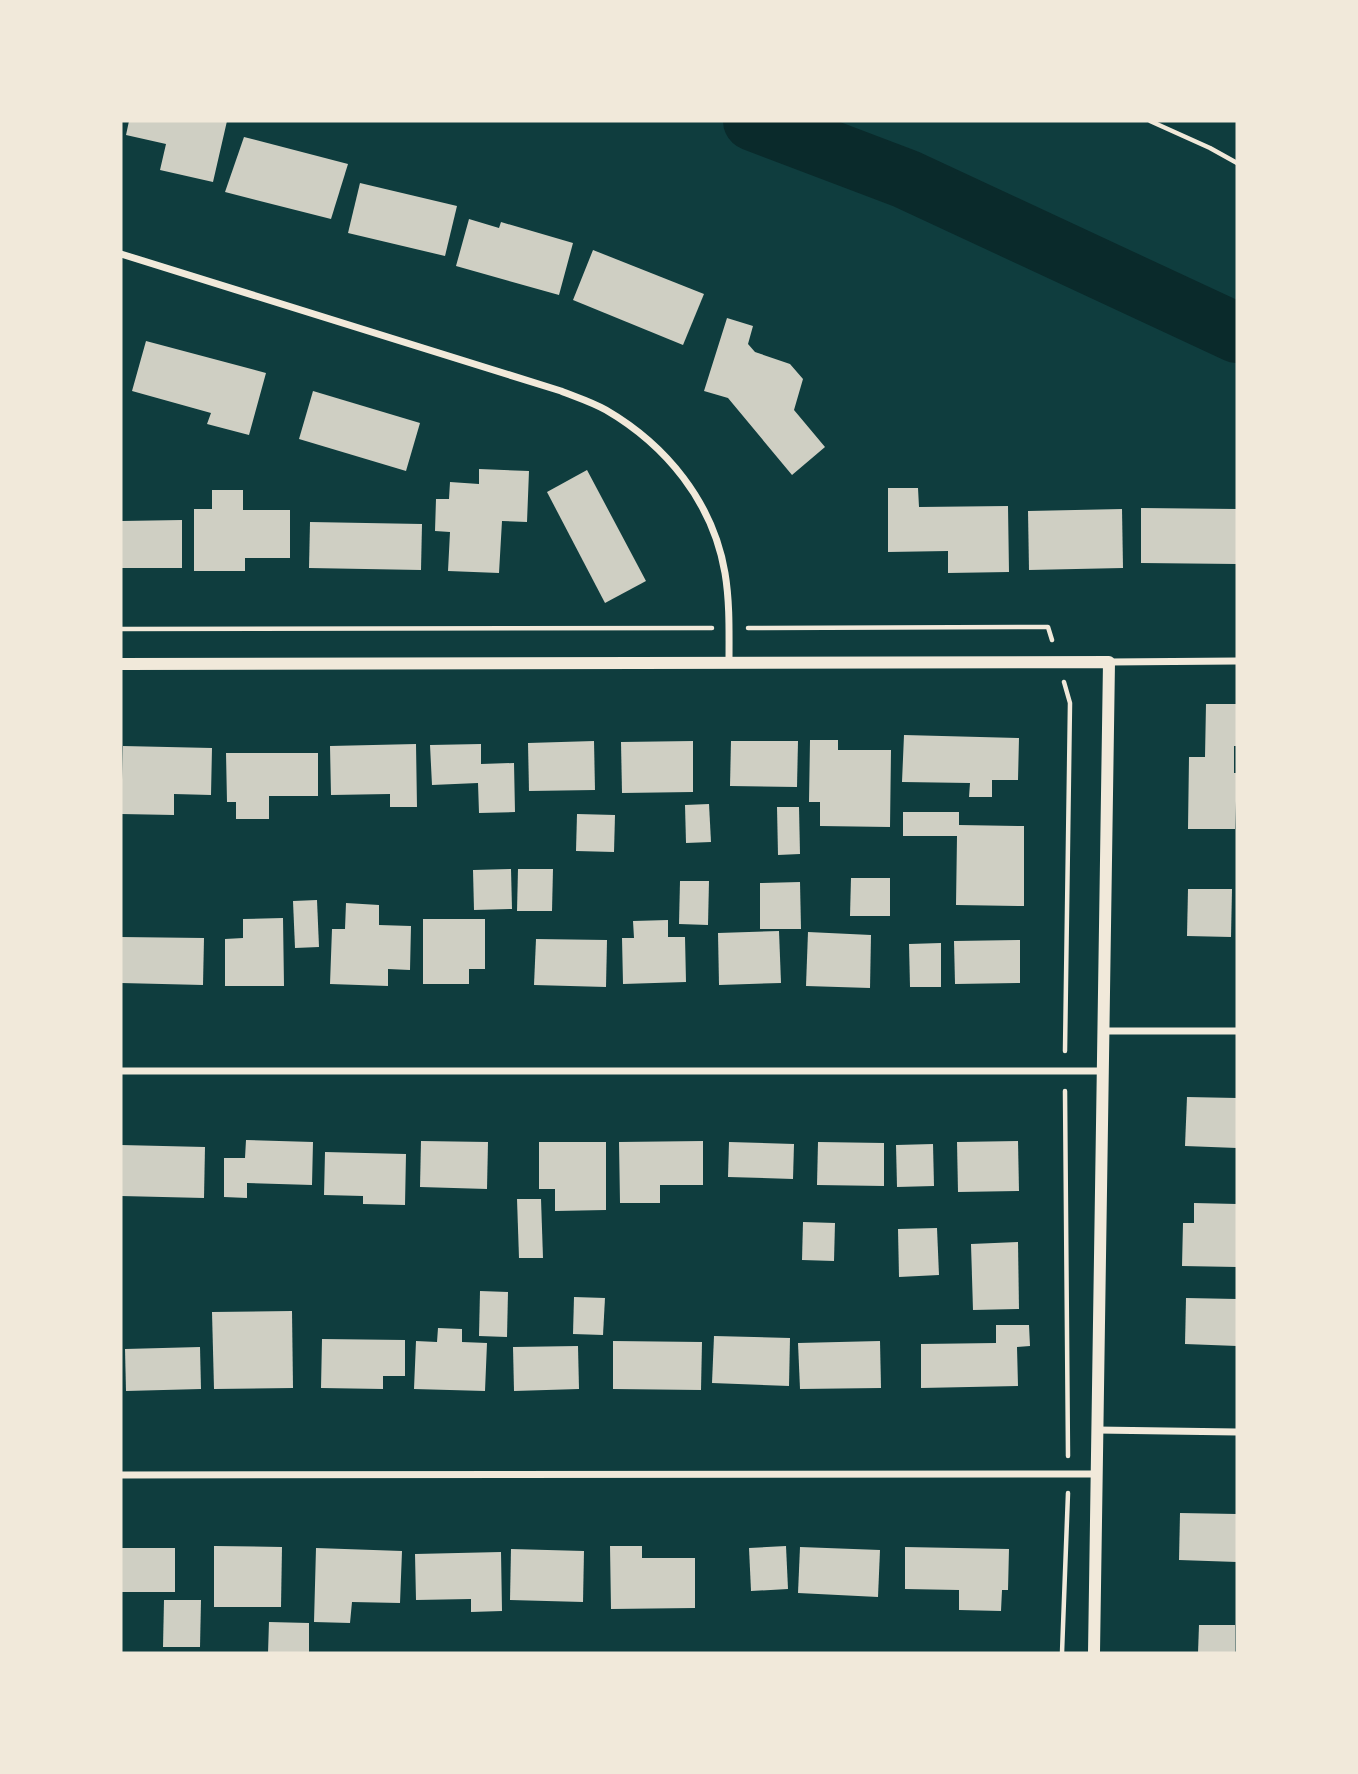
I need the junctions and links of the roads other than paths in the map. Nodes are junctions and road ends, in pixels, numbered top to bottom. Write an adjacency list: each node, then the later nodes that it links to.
1 (121, 254): 5 (street)
2 (1237, 661): 3 (street)
3 (1109, 662): 5 (street); 6 (street)
4 (121, 664): 5 (street)
5 (729, 664)
6 (1104, 1031): 7 (street); 9 (street)
7 (1237, 1031)
8 (121, 1071): 9 (street)
9 (1103, 1072): 10 (street)
10 (1097, 1430): 11 (street); 12 (street)
11 (1237, 1432)
12 (1097, 1474): 13 (street); 14 (street)
13 (121, 1475)
14 (1094, 1653)

